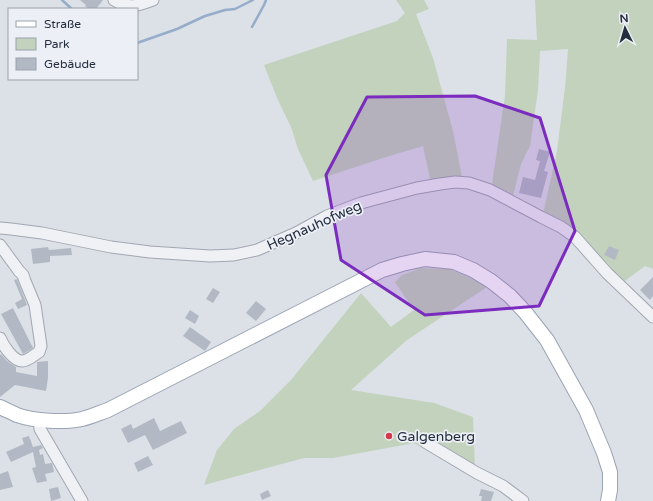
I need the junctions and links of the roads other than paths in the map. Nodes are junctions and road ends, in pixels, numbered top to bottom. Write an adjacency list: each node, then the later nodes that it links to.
1 (114, 0): 2 (street)
2 (153, 0)
3 (0, 228): 5 (street, Hegnauhofweg)
4 (0, 245): 6 (street)
5 (653, 318)
6 (0, 338)
7 (0, 407): 8 (main road)
8 (39, 420): 10 (street); 12 (main road)
9 (425, 442): 11 (street)
10 (82, 501)
11 (523, 501)
12 (608, 501)

